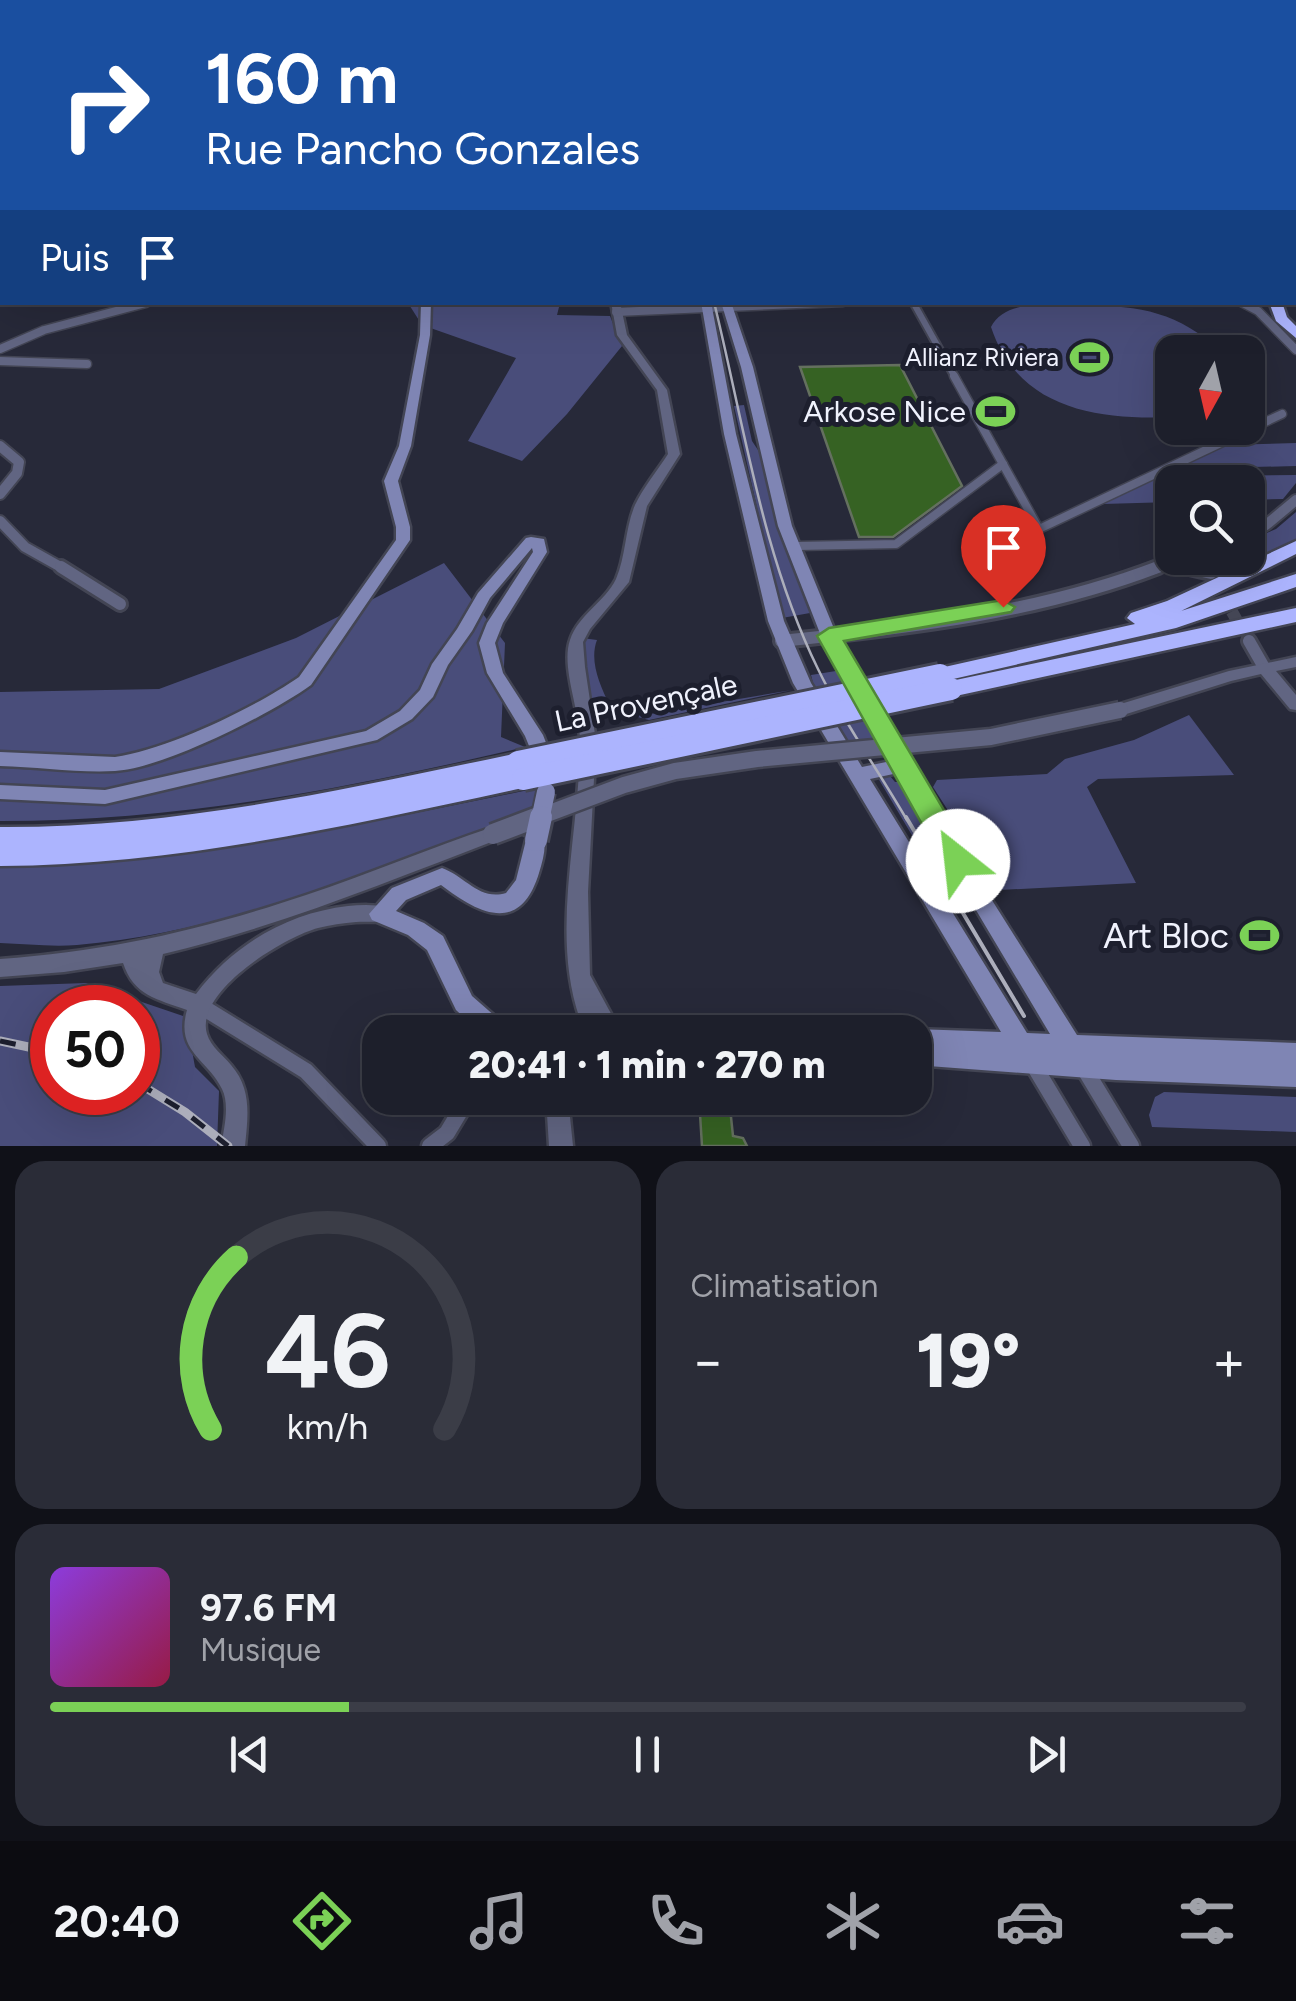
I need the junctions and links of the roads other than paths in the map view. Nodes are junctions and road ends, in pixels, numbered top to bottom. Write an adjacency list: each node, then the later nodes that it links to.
1 (135, 305): 12 (street)
2 (426, 305): 39 (main road)
3 (676, 305): 9 (street)
4 (706, 305): 31 (main road)
5 (727, 305): 30 (main road)
6 (1252, 305): 13 (street)
7 (1276, 305): 11 (highway)
8 (916, 306): 10 (street); 18 (street)
9 (615, 307): 51 (street)
10 (929, 311)
11 (1296, 334)
12 (0, 349)
13 (1296, 350)
14 (0, 361): 15 (street)
15 (87, 364)
16 (1282, 414): 18 (street)
17 (0, 446): 19 (street)
18 (1003, 464): 23 (street)
19 (0, 494)
20 (1296, 500): 22 (street)
21 (0, 522): 27 (street)
22 (1265, 526)
23 (798, 546)
24 (1296, 546): 33 (highway)
25 (1155, 568): 30 (street)
26 (1296, 580): 33 (highway, La Provençale)
27 (120, 604)
28 (1296, 615): 34 (highway, La Provençale)
29 (1296, 630): 34 (highway)
30 (829, 636): 31 (street); 40 (main road)
31 (782, 641): 41 (main road)
32 (1249, 641): 36 (street)
33 (1042, 652): 37 (highway, La Provençale)
34 (1135, 652): 37 (highway, La Provençale)
35 (1296, 662): 36 (street)
36 (1265, 668): 38 (street); 47 (street, bridge)
37 (946, 682): 42 (highway, La Provençale, bridge)
38 (1296, 706)
39 (0, 759)
40 (904, 765): 41 (main road); 56 (main road)
41 (859, 774): 53 (main road)
42 (529, 778): 43 (main road); 44 (highway, La Provençale); 45 (highway, La Provençale); 46 (main road, bridge)
43 (0, 792)
44 (0, 837)
45 (0, 855)
46 (380, 914): 49 (street); 50 (main road)
47 (143, 951): 48 (street); 49 (street)
48 (0, 968)
49 (199, 1005): 60 (street); 61 (street)
50 (477, 1015)
51 (588, 1015)
52 (932, 1042): 53 (main road)
53 (1026, 1052): 54 (main road); 56 (main road); 64 (street)
54 (932, 1054)
55 (1296, 1054): 56 (main road)
56 (1078, 1056): 57 (main road); 65 (street)
57 (1296, 1075)
58 (458, 1115): 62 (street)
59 (558, 1115): 63 (street)
60 (233, 1146)
61 (378, 1146)
62 (430, 1146)
63 (561, 1146)
64 (1082, 1146)
65 (1131, 1146)

